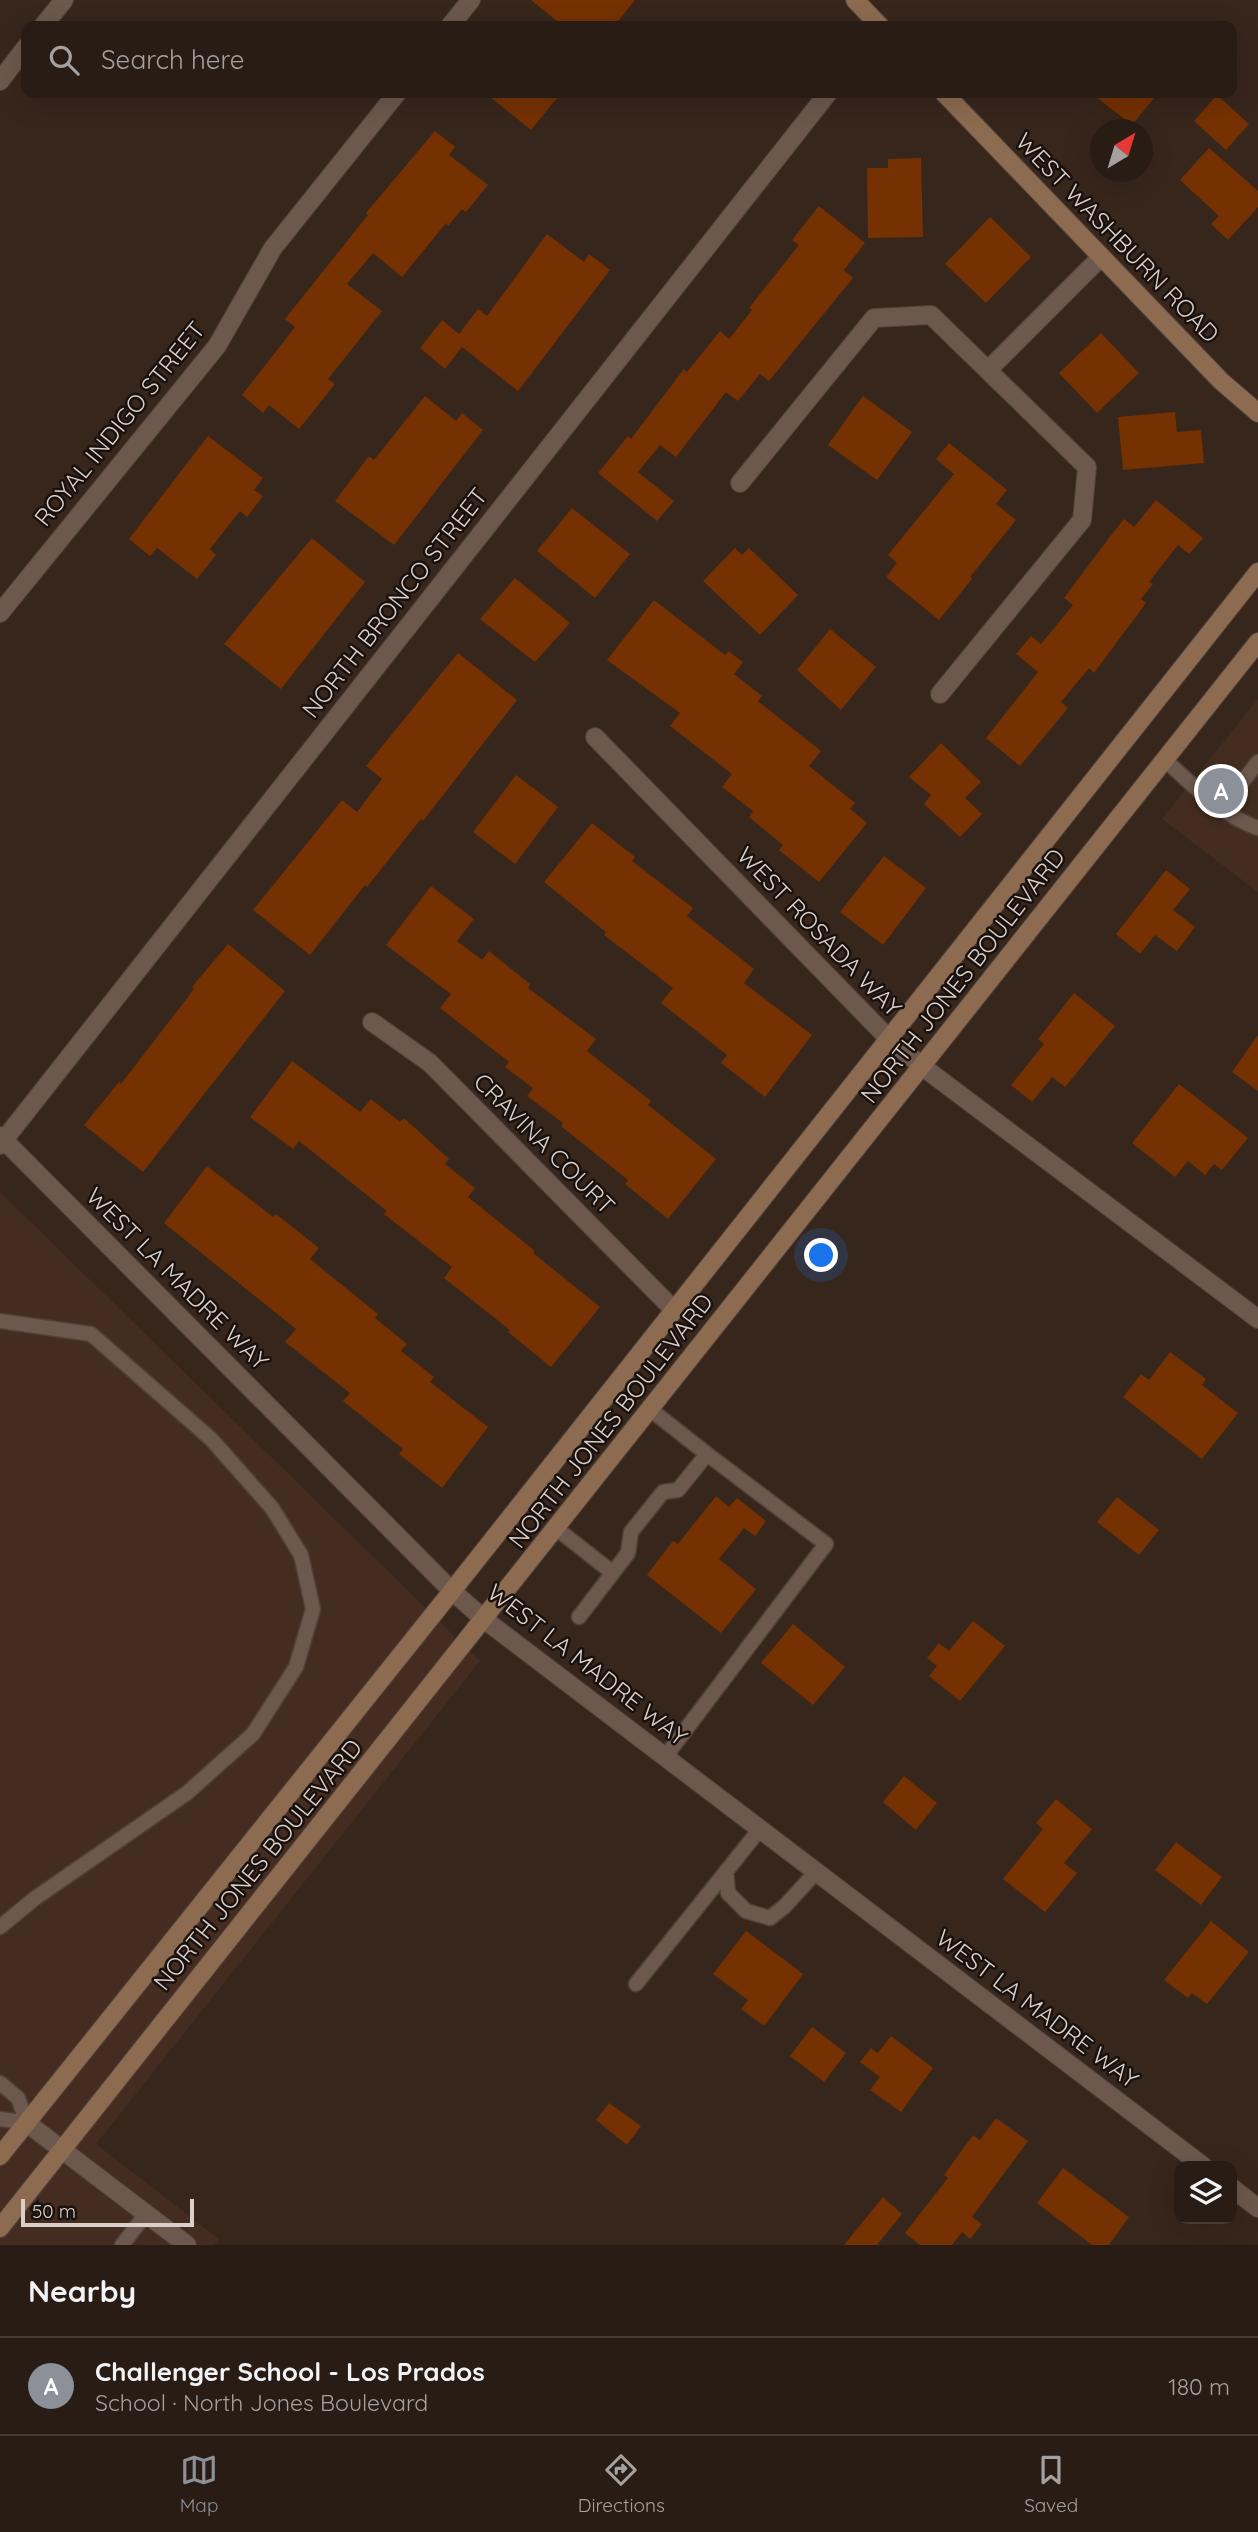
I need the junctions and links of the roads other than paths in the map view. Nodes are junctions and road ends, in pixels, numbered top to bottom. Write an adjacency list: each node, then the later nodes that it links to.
1 (64, 0): 4 (street)
2 (471, 0): 5 (street)
3 (855, 0): 6 (main road)
4 (47, 21)
5 (454, 21)
6 (875, 21)
7 (21, 53): 8 (street)
8 (0, 80)
9 (393, 98): 17 (street, ROYAL INDIGO STREET)
10 (824, 98): 28 (street, NORTH BRONCO STREET)
11 (949, 98): 12 (main road, WEST WASHBURN ROAD)
12 (1101, 257): 13 (street); 14 (main road, WEST WASHBURN ROAD)
13 (988, 370): 15 (street); 19 (street)
14 (1258, 413)
15 (740, 484)
16 (1258, 572): 26 (main road, NORTH JONES BOULEVARD)
17 (0, 613)
18 (1258, 642): 21 (main road, NORTH JONES BOULEVARD)
19 (940, 694)
20 (595, 737): 26 (street, WEST ROSADA WAY)
21 (1165, 760): 23 (lane); 27 (main road, NORTH JONES BOULEVARD)
22 (1258, 762): 23 (lane)
23 (1222, 808): 24 (lane)
24 (1258, 828)
25 (372, 1023): 29 (street, CRAVINA COURT)
26 (888, 1038): 27 (street, WEST ROSADA WAY); 29 (main road, NORTH JONES BOULEVARD)
27 (923, 1067): 30 (street, WEST ROSADA WAY); 32 (main road, NORTH JONES BOULEVARD)
28 (1, 1140): 36 (street, WEST LA MADRE WAY)
29 (674, 1310): 36 (main road, NORTH JONES BOULEVARD)
30 (1258, 1319)
31 (0, 1321): 43 (lane)
32 (652, 1409): 33 (lane); 34 (main road, NORTH JONES BOULEVARD)
33 (707, 1454): 35 (lane); 39 (lane)
34 (557, 1529): 35 (lane); 38 (main road, NORTH JONES BOULEVARD)
35 (613, 1573): 37 (lane)
36 (452, 1591): 38 (street, WEST LA MADRE WAY); 47 (main road, NORTH JONES BOULEVARD)
37 (579, 1617)
38 (485, 1620): 39 (street, WEST LA MADRE WAY); 48 (main road, NORTH JONES BOULEVARD)
39 (665, 1756): 40 (street, WEST LA MADRE WAY)
40 (760, 1829): 41 (lane); 42 (street, WEST LA MADRE WAY)
41 (726, 1871): 42 (lane); 44 (lane)
42 (817, 1872): 50 (street, WEST LA MADRE WAY)
43 (0, 1927)
44 (636, 1984)
45 (0, 2083): 47 (lane)
46 (0, 2119): 47 (lane)
47 (27, 2123): 48 (street); 49 (main road, NORTH JONES BOULEVARD)
48 (62, 2149): 53 (street); 54 (main road, NORTH JONES BOULEVARD)
49 (0, 2156)
50 (1196, 2161)
51 (1237, 2192): 52 (street)
52 (1258, 2208)
53 (146, 2214): 55 (lane); 56 (street)
54 (0, 2228)
55 (122, 2245)
56 (187, 2245)

